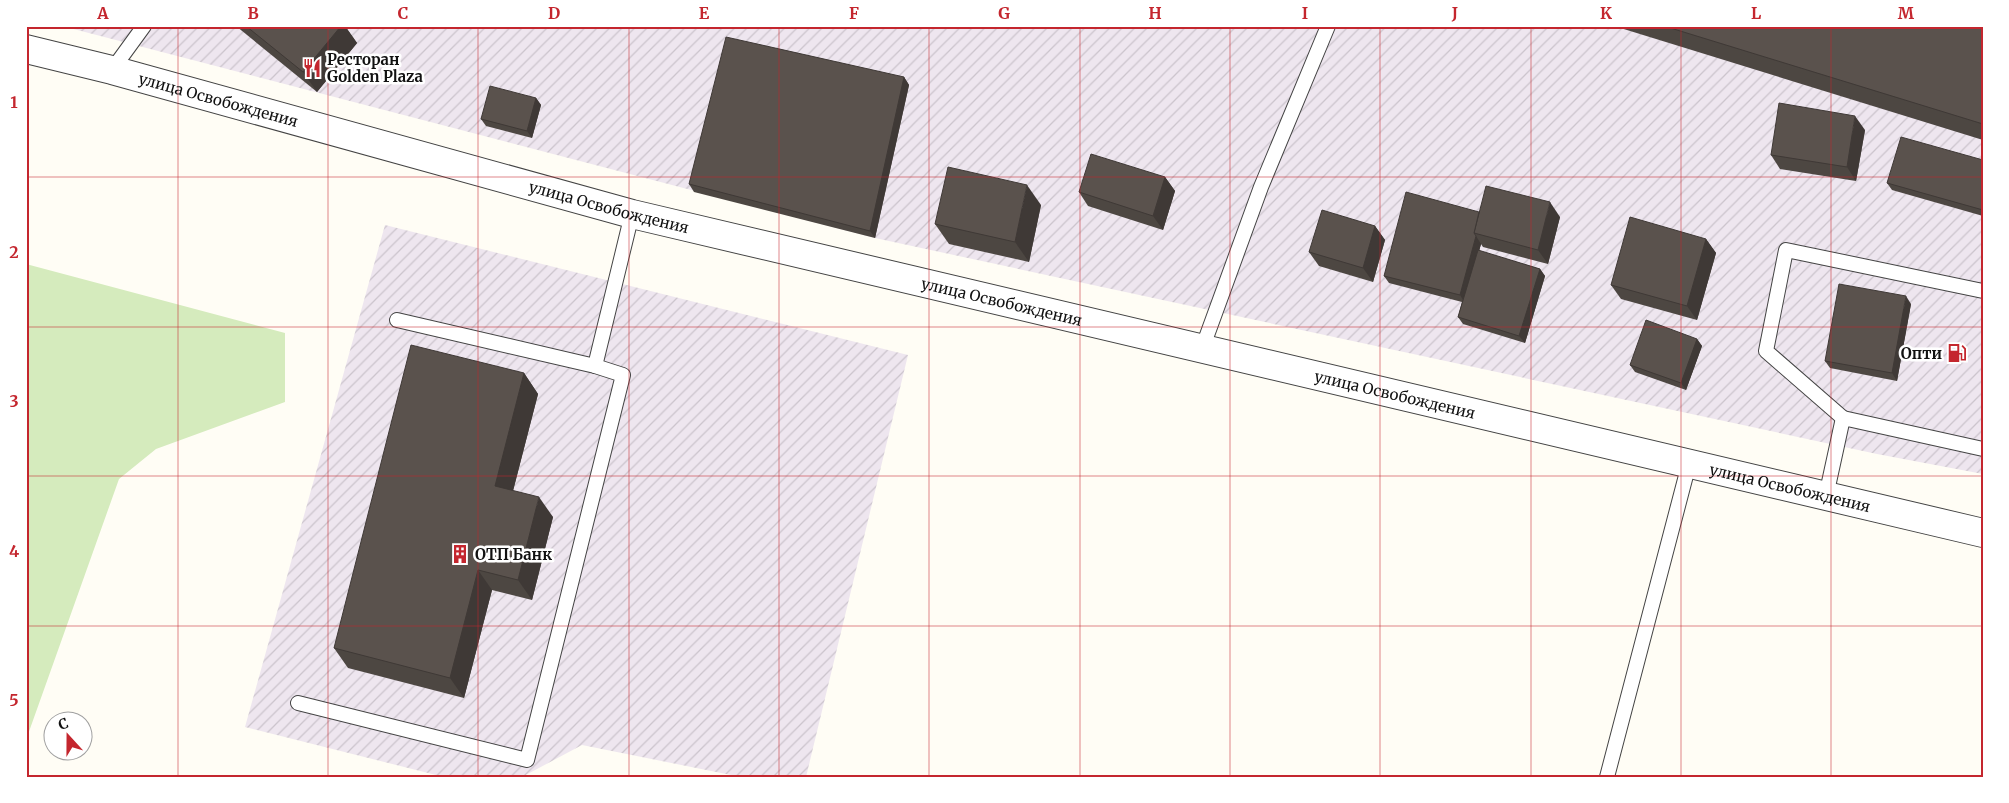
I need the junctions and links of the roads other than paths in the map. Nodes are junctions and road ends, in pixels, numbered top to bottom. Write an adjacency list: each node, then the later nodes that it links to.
1 (144, 26): 4 (lane)
2 (1328, 26): 8 (lane)
3 (26, 49): 4 (street, улица Освобождения)
4 (112, 70): 5 (street, улица Освобождения)
5 (632, 214): 8 (street, улица Освобождения); 9 (lane)
6 (1983, 291): 10 (lane)
7 (397, 320): 9 (lane)
8 (1202, 349): 12 (street, улица Освобождения)
9 (595, 366): 15 (lane)
10 (1843, 418): 11 (lane); 13 (lane)
11 (1983, 448)
12 (1689, 464): 13 (street, улица Освобождения); 16 (lane)
13 (1826, 496): 14 (street, улица Освобождения)
14 (1983, 533)
15 (298, 703)
16 (1608, 777)

